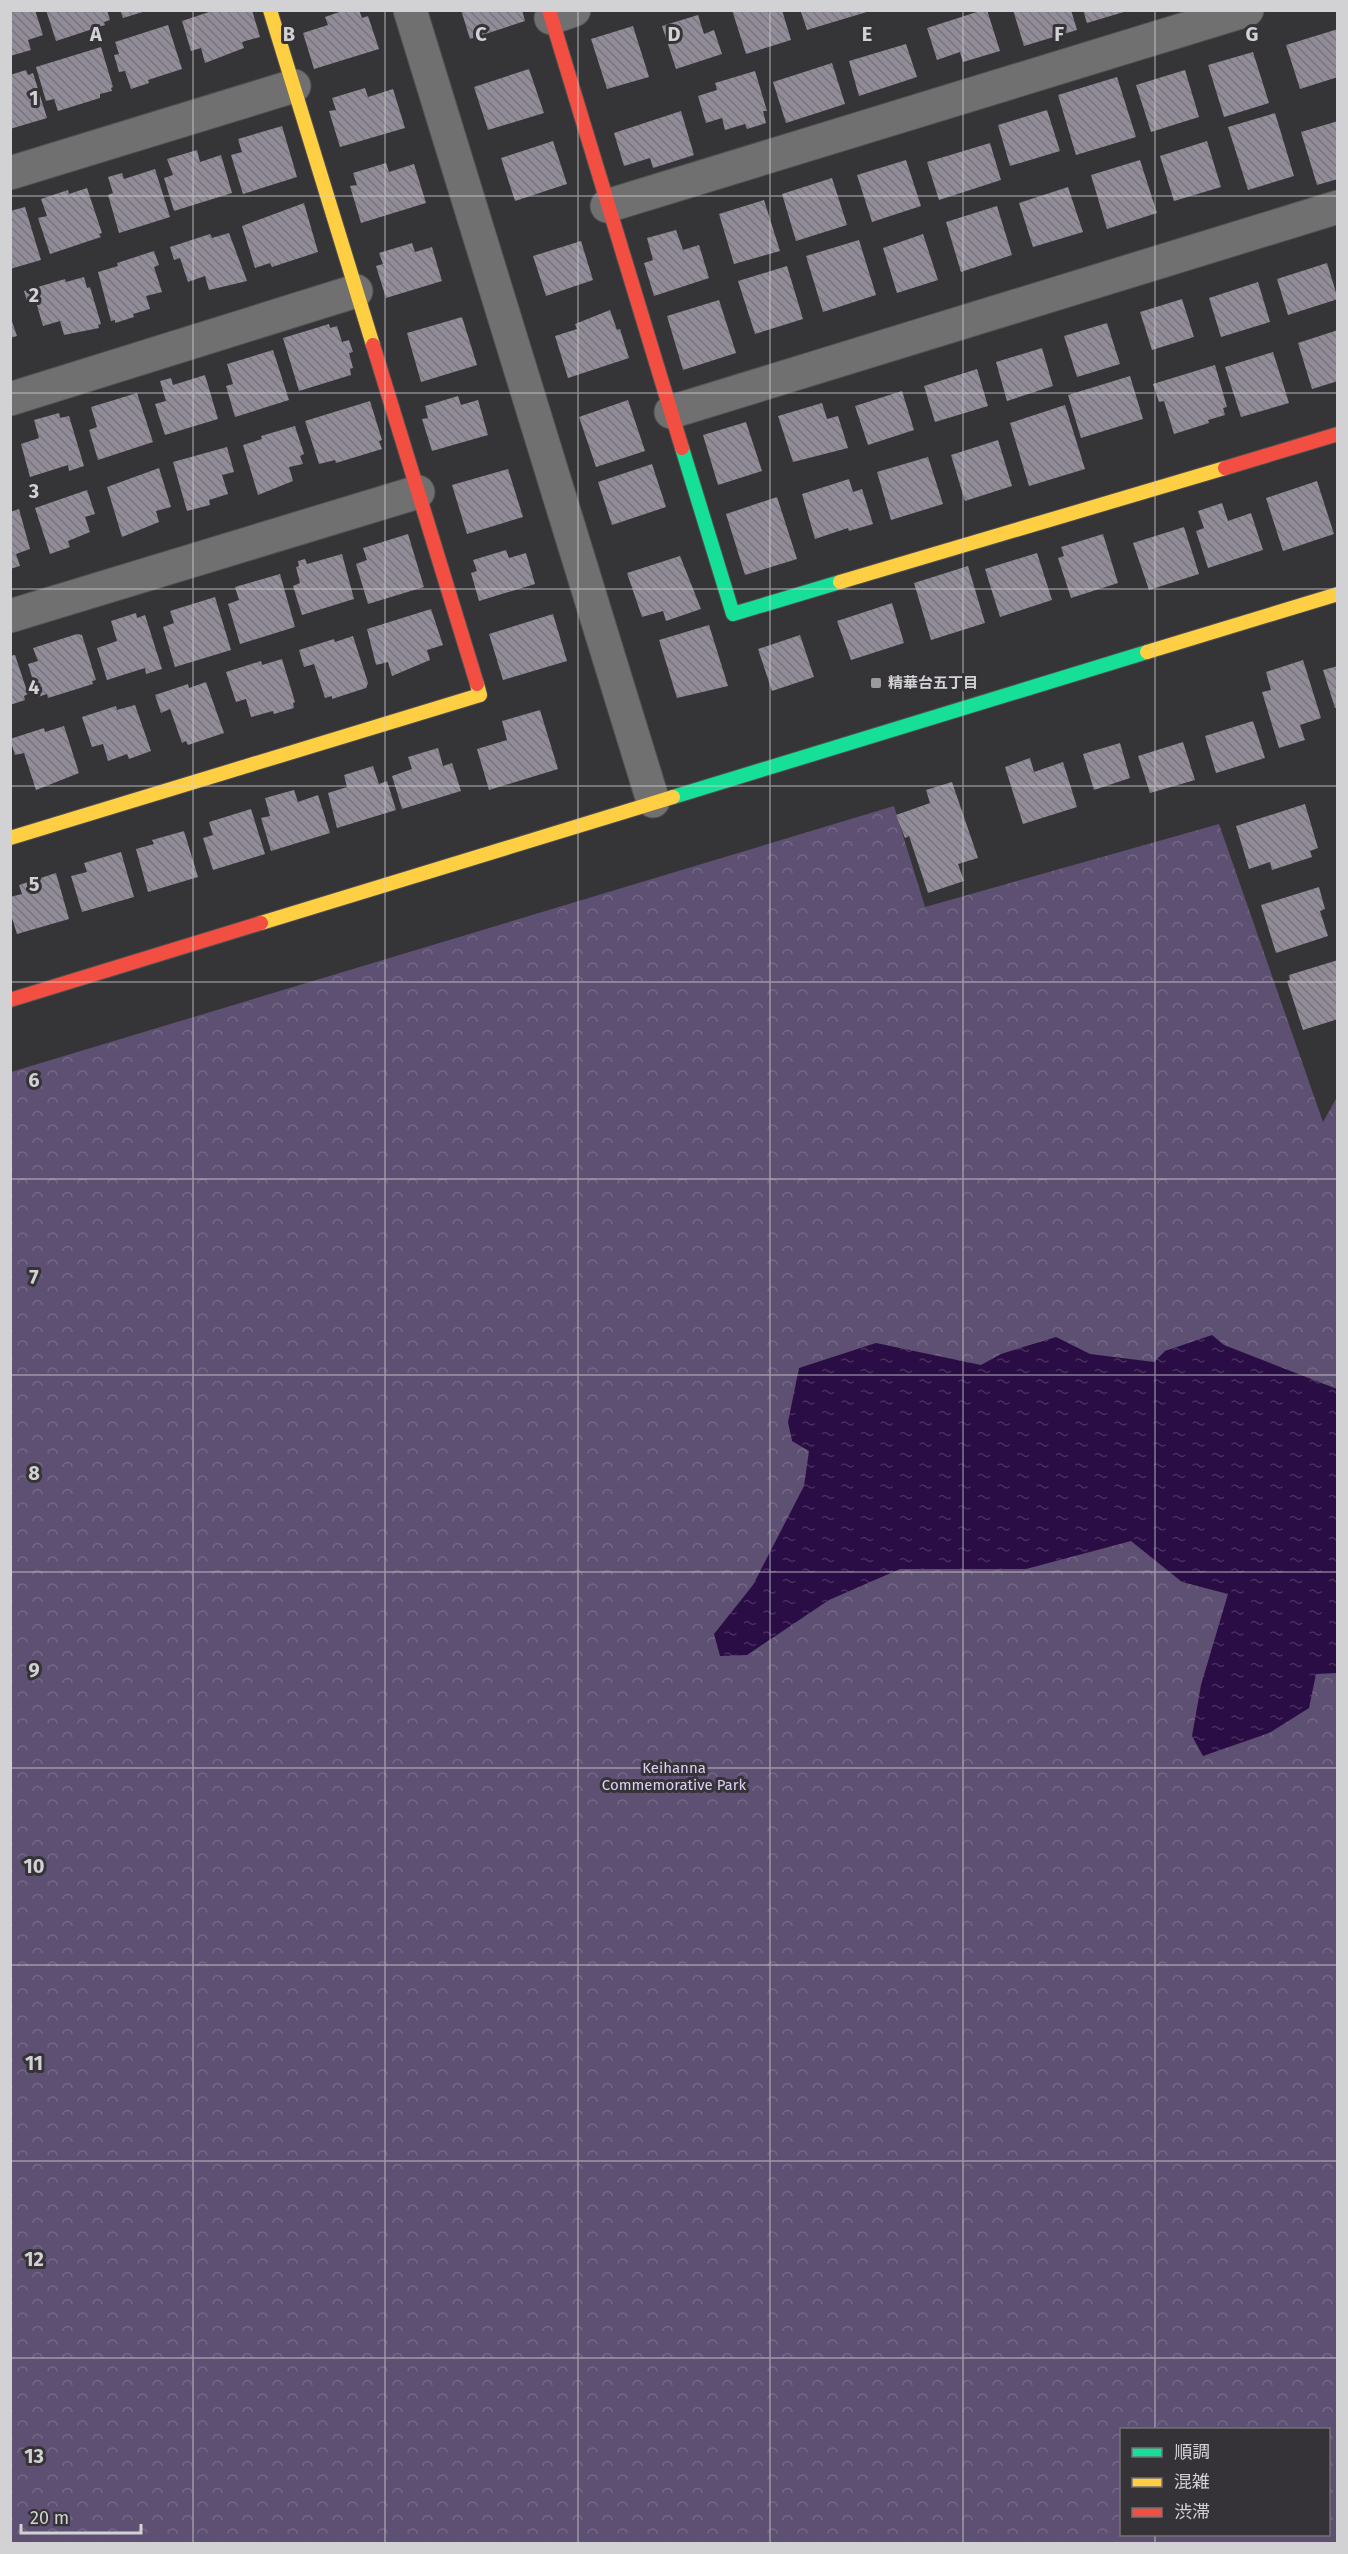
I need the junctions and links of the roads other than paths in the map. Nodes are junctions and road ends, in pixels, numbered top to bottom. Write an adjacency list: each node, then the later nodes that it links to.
1 (270, 10): 5 (street)
2 (410, 10): 16 (street)
3 (1247, 10): 7 (street)
4 (558, 13): 7 (street)
5 (294, 86): 6 (street); 9 (street)
6 (10, 173)
7 (607, 206): 11 (street)
8 (1338, 207): 11 (street)
9 (356, 291): 10 (street); 13 (street)
10 (10, 399)
11 (671, 412): 12 (street)
12 (1338, 434)
13 (418, 492): 15 (street); 17 (street)
14 (1338, 594): 16 (street)
15 (10, 616)
16 (653, 801): 18 (street)
17 (10, 838)
18 (10, 1000)

